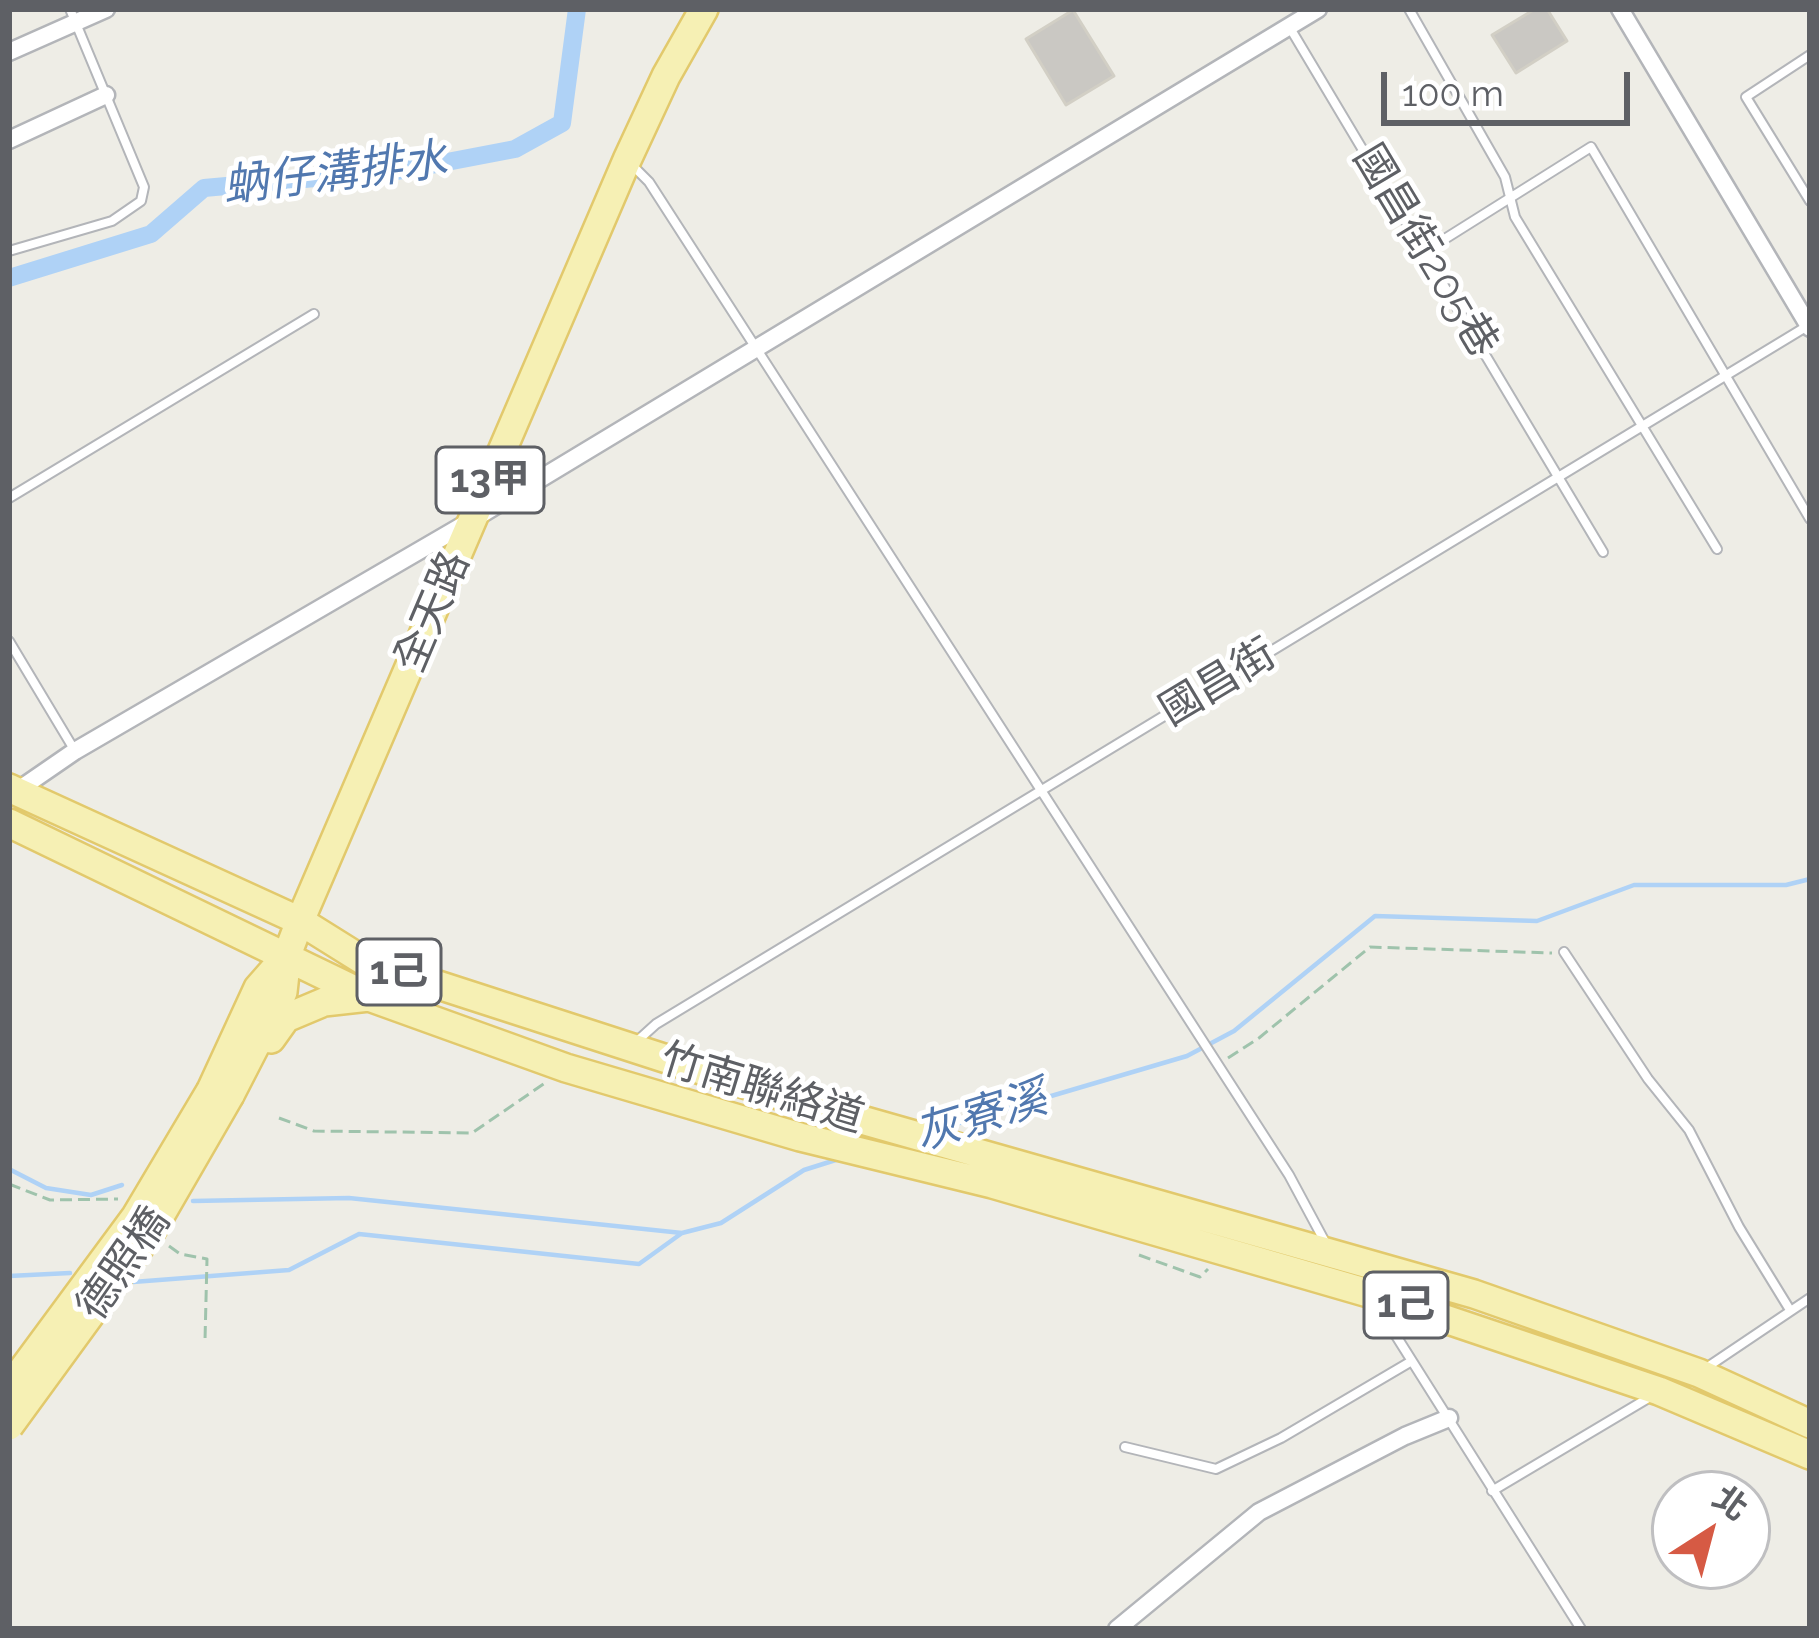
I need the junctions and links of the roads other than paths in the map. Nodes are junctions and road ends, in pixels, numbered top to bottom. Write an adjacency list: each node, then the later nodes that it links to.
1 (106, 9): 6 (street)
2 (704, 9): 12 (main road, 全天路 / 13甲)
3 (1318, 9): 7 (street)
4 (1408, 9): 13 (lane)
5 (1620, 9): 18 (street)
6 (74, 16): 8 (street); 10 (lane)
7 (1289, 27): 16 (lane, 國昌街205巷); 19 (street)
8 (9, 52)
9 (1810, 55): 14 (lane)
10 (106, 94): 11 (street); 15 (lane)
11 (9, 140)
12 (627, 160): 19 (lane); 25 (main road, 全天路 / 13甲)
13 (1510, 198): 16 (lane); 20 (lane); 21 (lane)
14 (1810, 201)
15 (9, 251)
16 (1424, 252): 22 (lane, 國昌街205巷)
17 (314, 314): 23 (lane)
18 (1809, 326): 20 (lane, 國昌街)
19 (756, 349): 25 (street); 30 (lane)
20 (1726, 376): 21 (lane, 國昌街); 24 (lane)
21 (1641, 427): 22 (lane, 國昌街); 26 (lane)
22 (1558, 477): 27 (lane, 國昌街205巷); 30 (lane, 國昌街)
23 (9, 497)
24 (1810, 519)
25 (472, 520): 29 (street); 33 (main road, 全天路 / 13甲)
26 (1718, 549)
27 (1603, 552)
28 (9, 641): 29 (lane)
29 (75, 751): 31 (street)
30 (1040, 791): 37 (lane, 國昌街); 40 (lane)
31 (11, 793): 33 (main road, 竹南聯絡道 / 1己)
32 (9, 823): 35 (main road, 竹南聯絡道 / 1己)
33 (300, 921): 35 (main road, 全天路 / 13甲); 37 (main road, 竹南聯絡道 / 1己)
34 (1564, 952): 43 (lane)
35 (286, 956): 36 (main road, 竹南聯絡道 / 1己); 38 (main road, 13甲)
36 (369, 997): 38 (main road); 39 (main road, 竹南聯絡道 / 1己)
37 (630, 1048): 39 (main road, 竹南聯絡道 / 1己)
38 (220, 1092): 46 (main road, 德照橋 / 13甲, bridge); 50 (main road, 德照橋 / 13甲, bridge)
39 (998, 1171): 40 (main road, 竹南聯絡道 / 1己); 41 (main road, 竹南聯絡道 / 1己)
40 (1336, 1257): 45 (main road, 竹南聯絡道 / 1己)
41 (1362, 1286): 44 (lane); 47 (main road, 竹南聯絡道 / 1己)
42 (1810, 1298): 43 (lane)
43 (1790, 1310): 45 (lane)
44 (1410, 1362): 48 (lane); 51 (lane)
45 (1699, 1373): 47 (lane); 49 (main road, 竹南聯絡道 / 1己)
46 (9, 1388)
47 (1659, 1391): 52 (main road, 竹南聯絡道 / 1己); 53 (lane)
48 (1449, 1418): 53 (lane); 54 (street)
49 (1810, 1424)
50 (9, 1426)
51 (1125, 1447)
52 (1810, 1455)
53 (1492, 1492): 55 (lane)
54 (1118, 1629)
55 (1580, 1629)

